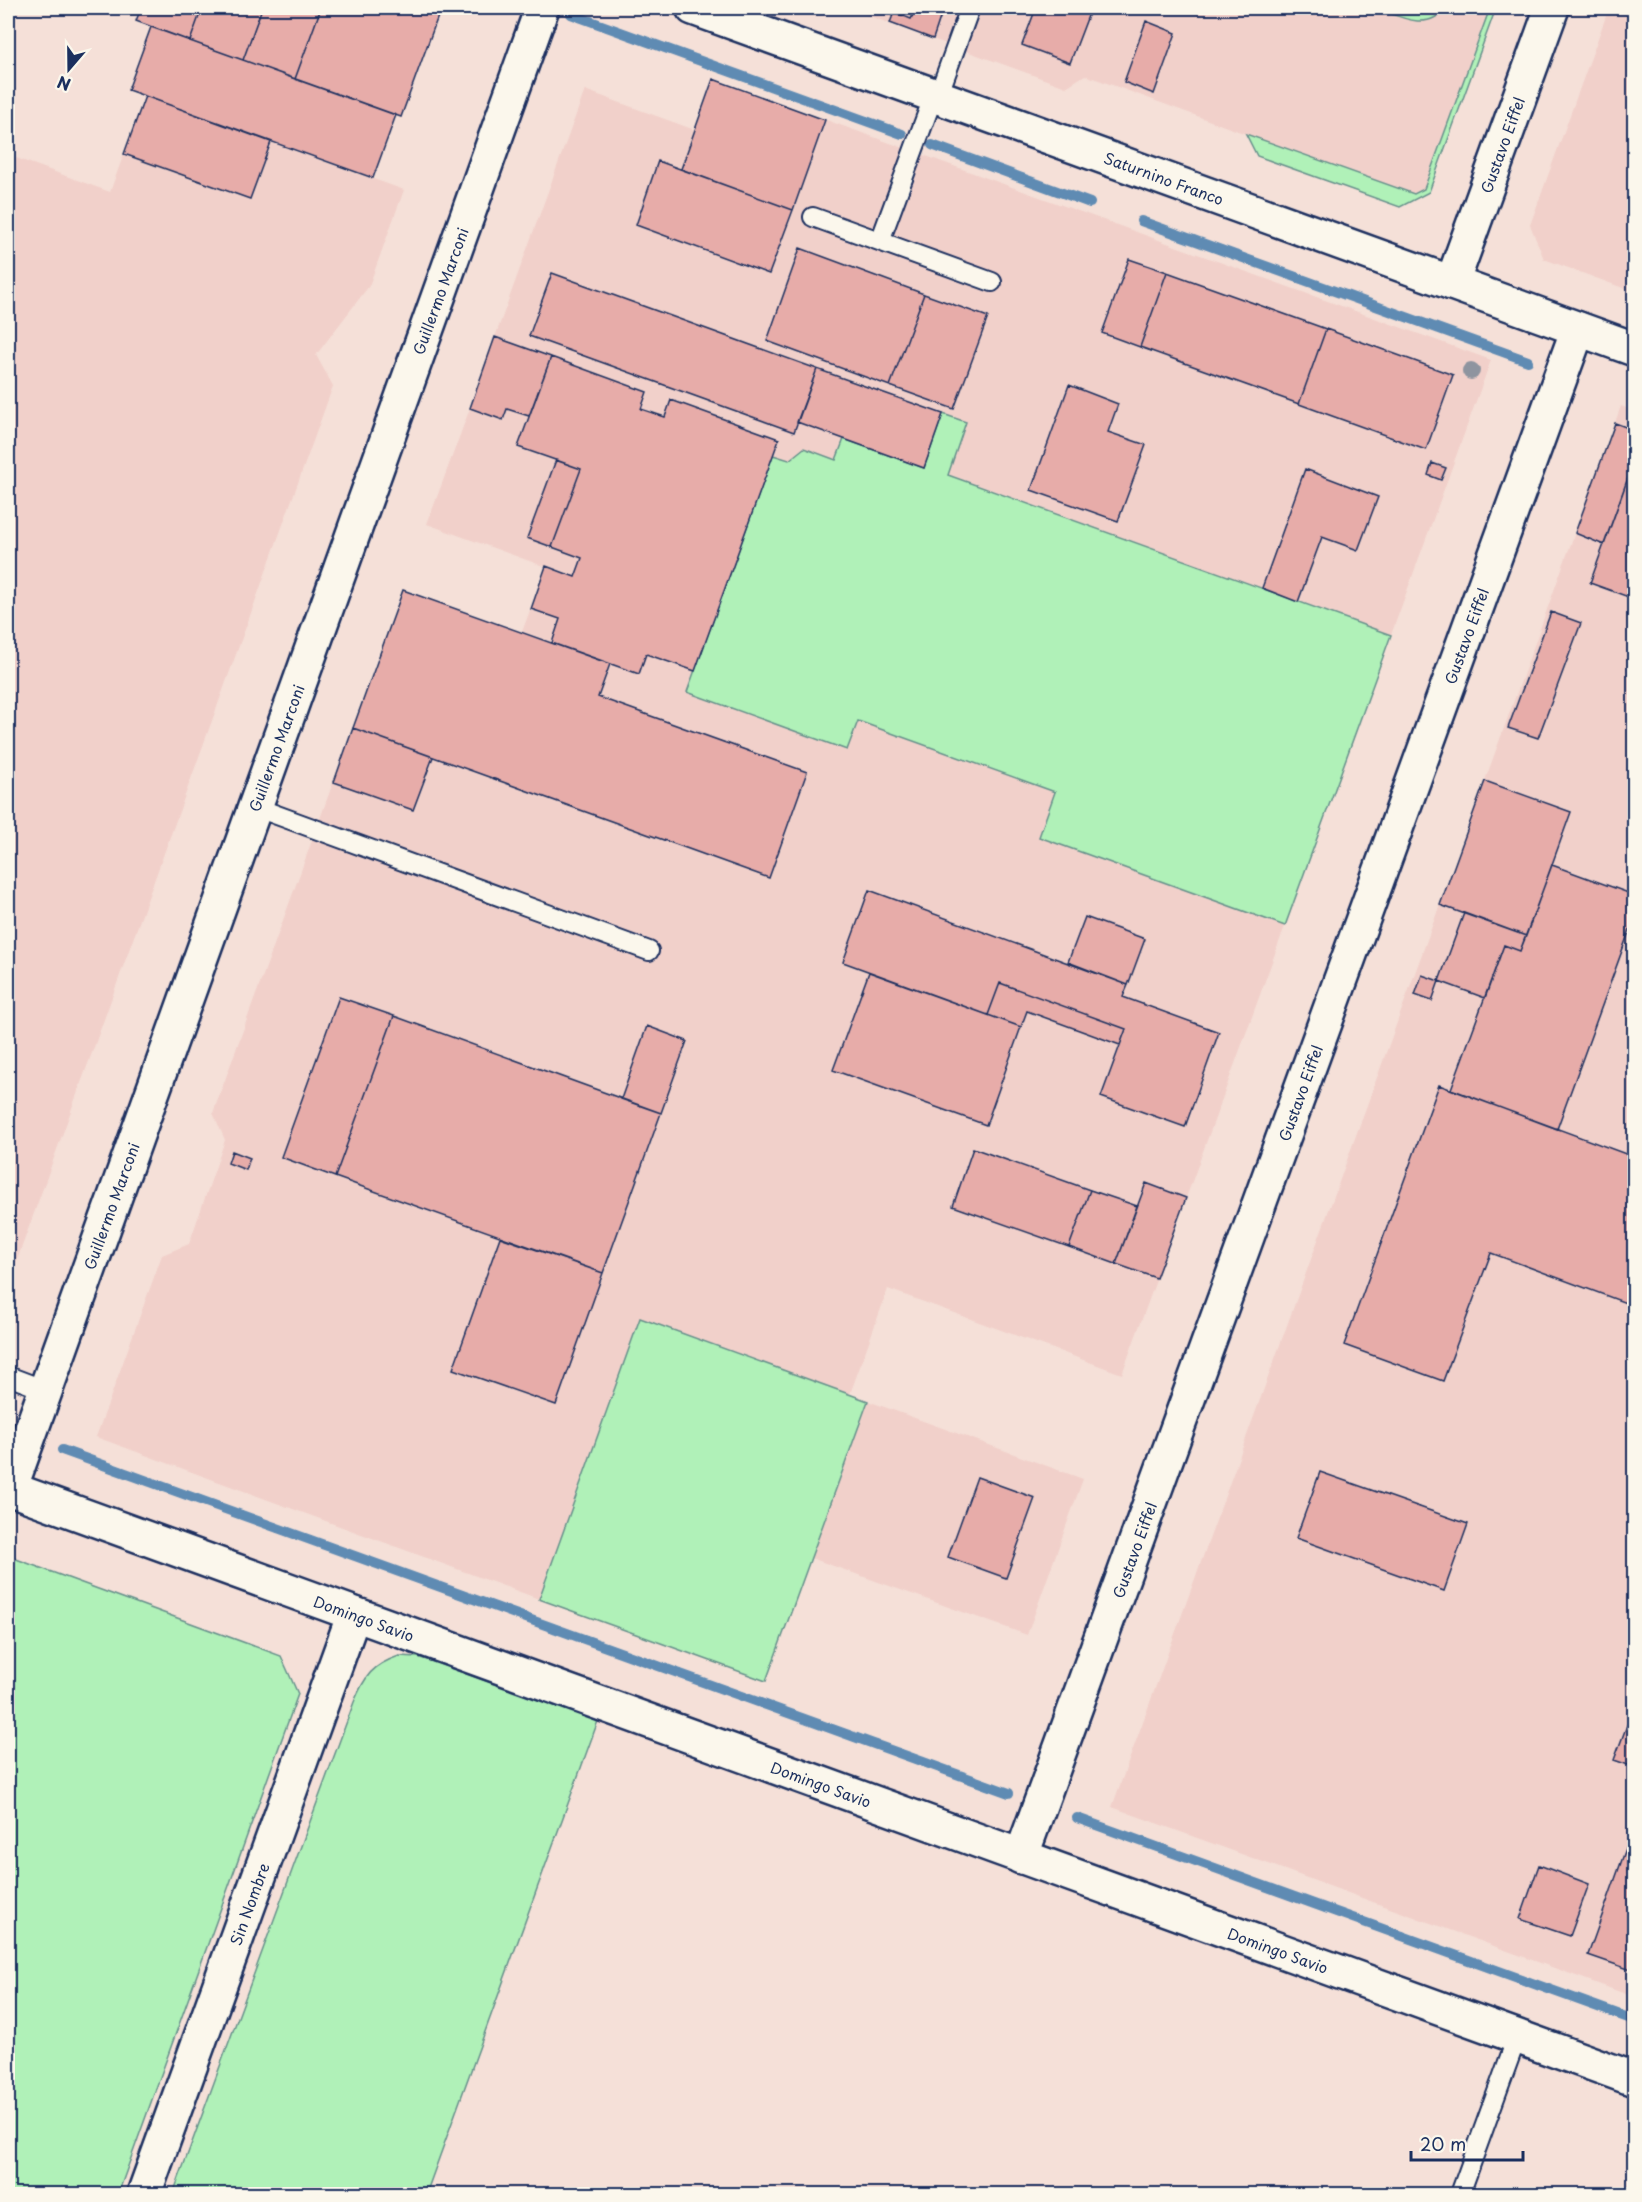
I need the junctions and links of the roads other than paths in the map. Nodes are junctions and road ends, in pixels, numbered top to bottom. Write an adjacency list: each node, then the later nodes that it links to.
1 (542, 8): 12 (street, Guillermo Marconi)
2 (693, 8): 5 (street, Saturnino Franco)
3 (970, 8): 5 (lane)
4 (1552, 8): 9 (street, Gustavo Eiffel)
5 (936, 95): 7 (lane); 9 (street, Saturnino Franco)
6 (813, 217): 7 (lane)
7 (880, 242): 8 (lane)
8 (992, 282)
9 (1452, 283): 10 (street, Saturnino Franco)
10 (1578, 328): 11 (street, Saturnino Franco); 18 (street, Gustavo Eiffel)
11 (1635, 349)
12 (255, 807): 13 (lane); 15 (street, Guillermo Marconi)
13 (649, 951)
14 (8, 1376): 15 (lane)
15 (45, 1390): 16 (street, Guillermo Marconi)
16 (9, 1488): 17 (street, Domingo Savio)
17 (354, 1614): 18 (street, Domingo Savio); 21 (street, Sin Nombre)
18 (1021, 1857): 19 (street, Domingo Savio)
19 (1517, 2037): 20 (street, Domingo Savio); 22 (lane)
20 (1635, 2079)
21 (144, 2194)
22 (1460, 2194)

